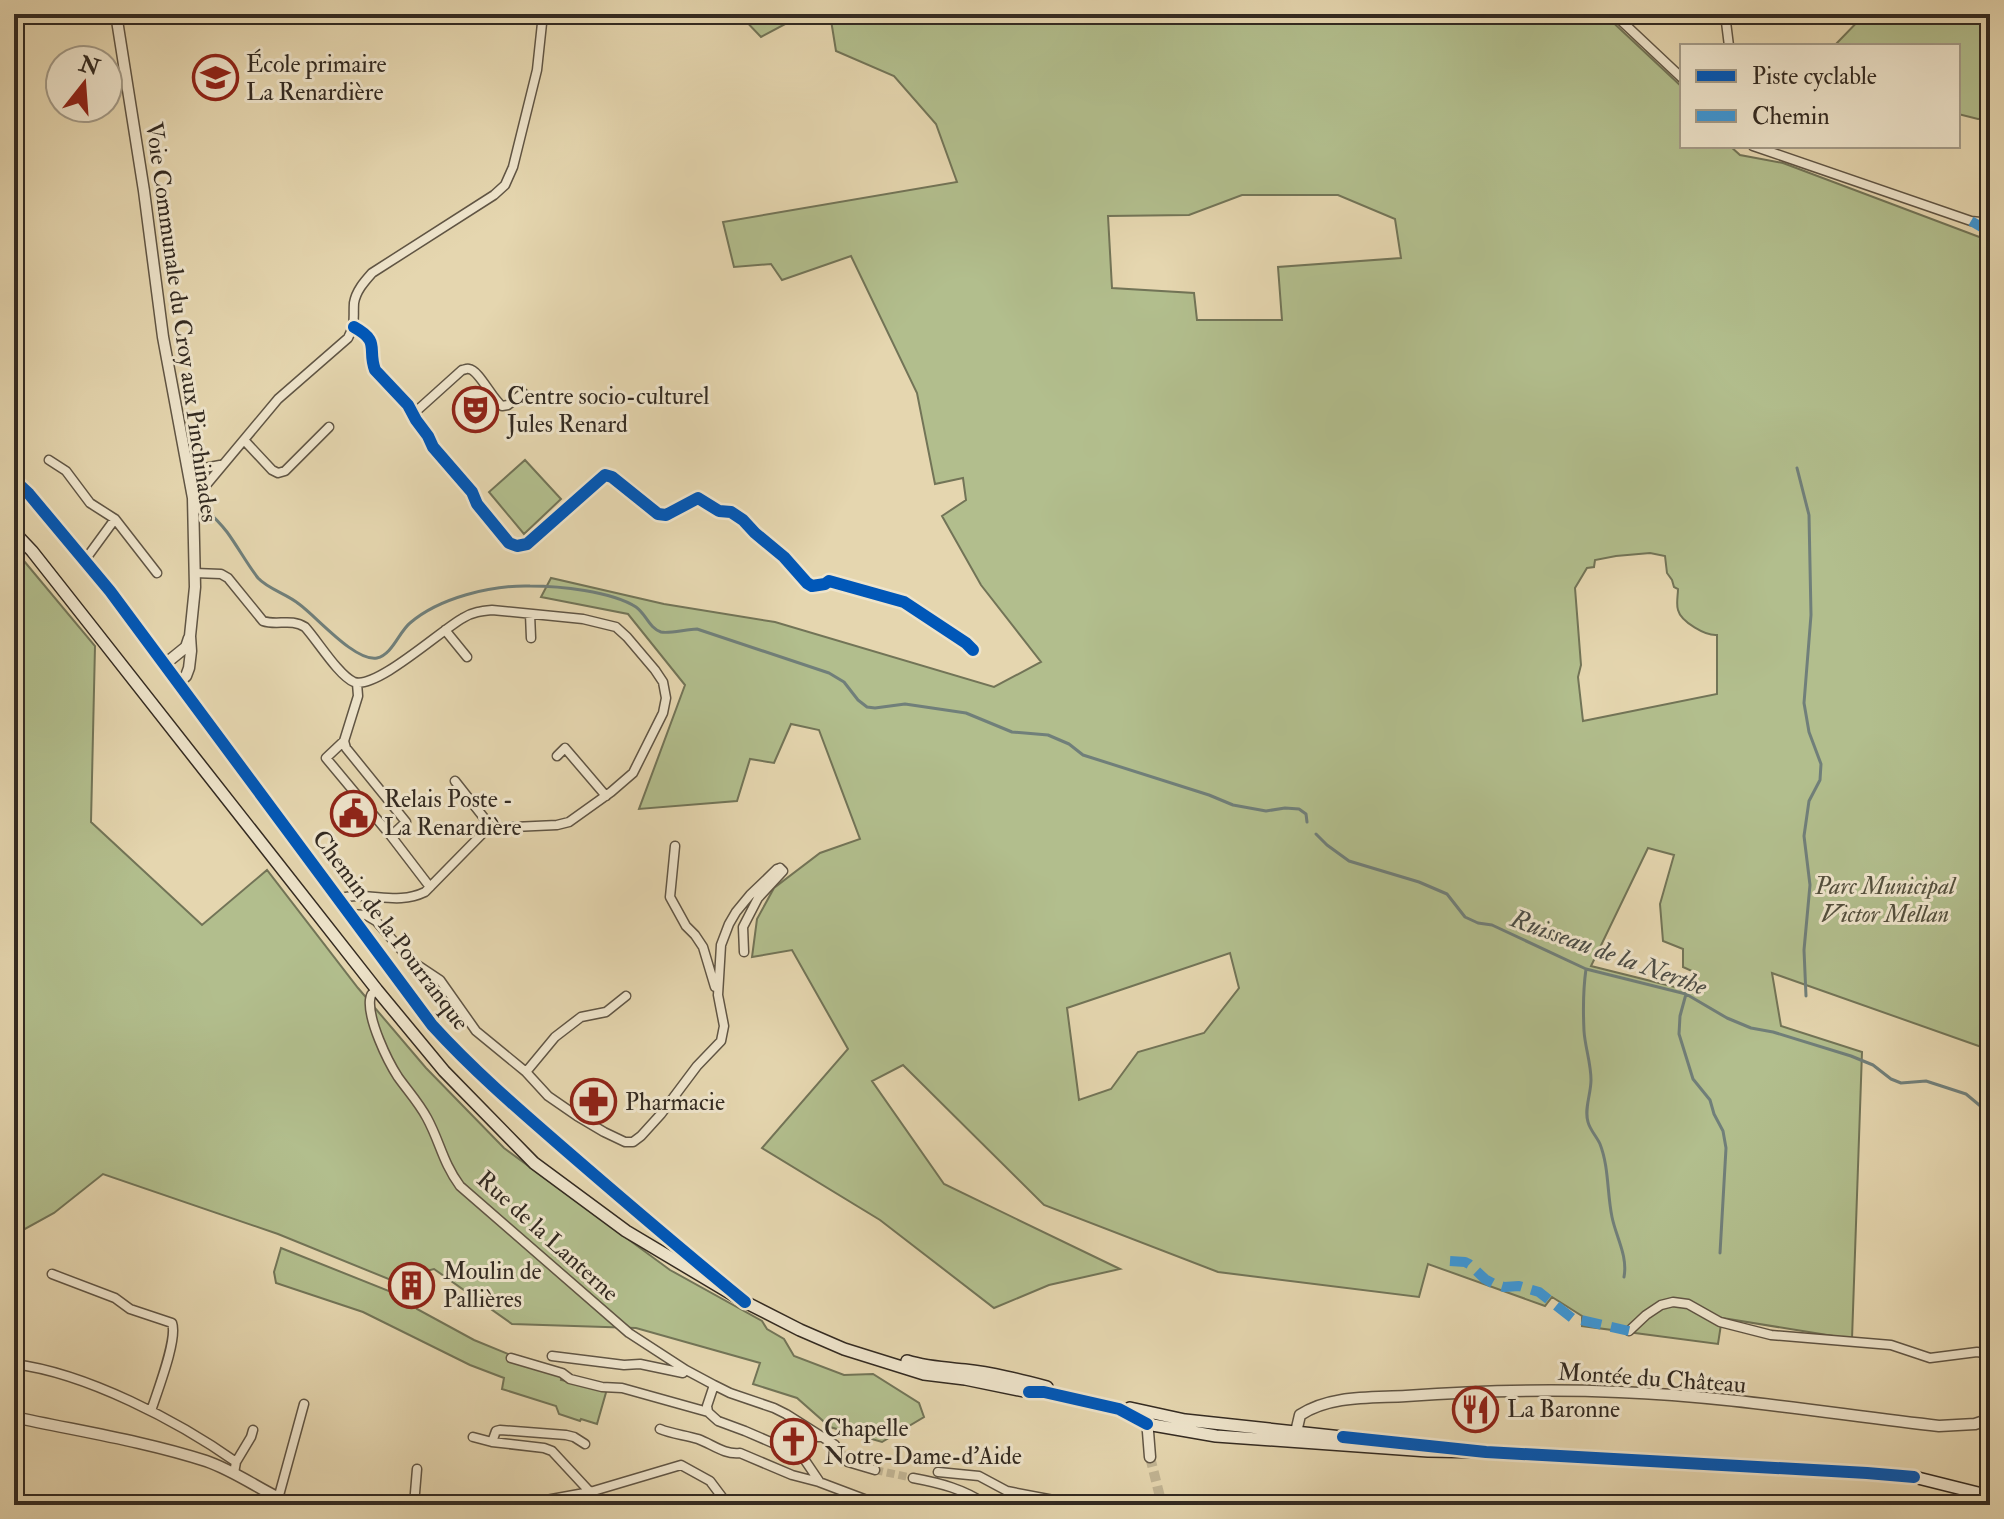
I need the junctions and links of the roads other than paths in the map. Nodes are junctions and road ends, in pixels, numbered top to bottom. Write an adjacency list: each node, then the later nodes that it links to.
1 (116, 14): 16 (street, Voie Communale du Croy aux Pinchinades)
2 (543, 14): 9 (street)
3 (1614, 14): 6 (street)
4 (1720, 14): 5 (street)
5 (1729, 44)
6 (1680, 76)
7 (1762, 148): 8 (street)
8 (1990, 223)
9 (354, 327): 11 (street); 13 (street)
10 (528, 398): 11 (street)
11 (412, 415): 30 (street)
12 (329, 427): 13 (street)
13 (244, 440): 15 (street)
14 (49, 460): 19 (street)
15 (221, 465): 16 (street); 18 (street)
16 (189, 471): 18 (street, Voie Communale du Croy aux Pinchinades)
17 (14, 480): 23 (street)
18 (192, 490): 25 (street, Voie Communale du Croy aux Pinchinades)
19 (115, 519): 23 (street); 24 (street)
20 (14, 523): 22 (main road)
21 (14, 532): 22 (main road)
22 (32, 551): 46 (main road)
23 (85, 560): 32 (street)
24 (157, 573)
25 (195, 573): 28 (street, Voie Communale du Croy aux Pinchinades); 34 (street)
26 (530, 614): 27 (street); 29 (street); 38 (street)
27 (445, 630): 31 (street); 34 (street)
28 (190, 636): 32 (street); 33 (street, Voie Communale du Croy aux Pinchinades)
29 (531, 638)
30 (973, 650)
31 (467, 657)
32 (165, 664): 33 (street, Chemin de la Pourranque)
33 (179, 682): 43 (street, Chemin de la Pourranque)
34 (357, 683): 35 (street)
35 (344, 741): 40 (street); 40 (street)
36 (557, 756): 38 (street)
37 (455, 781): 39 (street)
38 (606, 796): 39 (street)
39 (492, 828): 42 (street)
40 (391, 836): 42 (street)
41 (675, 846): 47 (street)
42 (430, 887): 43 (street)
43 (338, 898): 44 (street, Chemin de la Pourranque)
44 (349, 914): 49 (street); 50 (street, Chemin de la Pourranque)
45 (744, 952): 47 (street)
46 (377, 990): 51 (main road); 59 (street, Rue de la Lanterne)
47 (718, 995): 49 (street)
48 (626, 996): 49 (street)
49 (526, 1072)
50 (647, 1221): 51 (street); 53 (street, Chemin de la Pourranque)
51 (652, 1246): 53 (main road)
52 (52, 1274): 62 (street)
53 (745, 1302): 65 (main road)
54 (1629, 1331): 55 (street)
55 (1990, 1354)
56 (552, 1356): 59 (street)
57 (511, 1358): 63 (street)
58 (14, 1364): 62 (street)
59 (686, 1370): 60 (street, Rue de la Lanterne)
60 (714, 1385): 63 (street); 72 (street, Rue de la Lanterne)
61 (304, 1404): 84 (street)
62 (151, 1411): 76 (street)
63 (708, 1412): 81 (street)
64 (14, 1417): 76 (street)
65 (1147, 1418): 70 (main road); 70 (main road); 75 (street)
66 (1990, 1419): 70 (street, Montée du Château)
67 (660, 1429): 81 (street)
68 (253, 1430): 76 (street)
69 (787, 1430): 72 (street)
70 (1303, 1435): 83 (main road)
71 (473, 1437): 73 (street)
72 (821, 1437): 78 (street, Rue de la Lanterne)
73 (492, 1442): 74 (street); 82 (street)
74 (585, 1444)
75 (1150, 1457)
76 (235, 1468): 84 (street)
77 (417, 1469): 86 (street)
78 (875, 1470)
79 (938, 1472): 91 (street)
80 (913, 1478): 90 (street)
81 (819, 1482): 89 (street)
82 (590, 1492): 87 (street); 88 (street)
83 (1990, 1496)
84 (278, 1499): 85 (street)
85 (294, 1505)
86 (414, 1505)
87 (519, 1505)
88 (728, 1505)
89 (880, 1505)
90 (987, 1505)
91 (1080, 1505)

